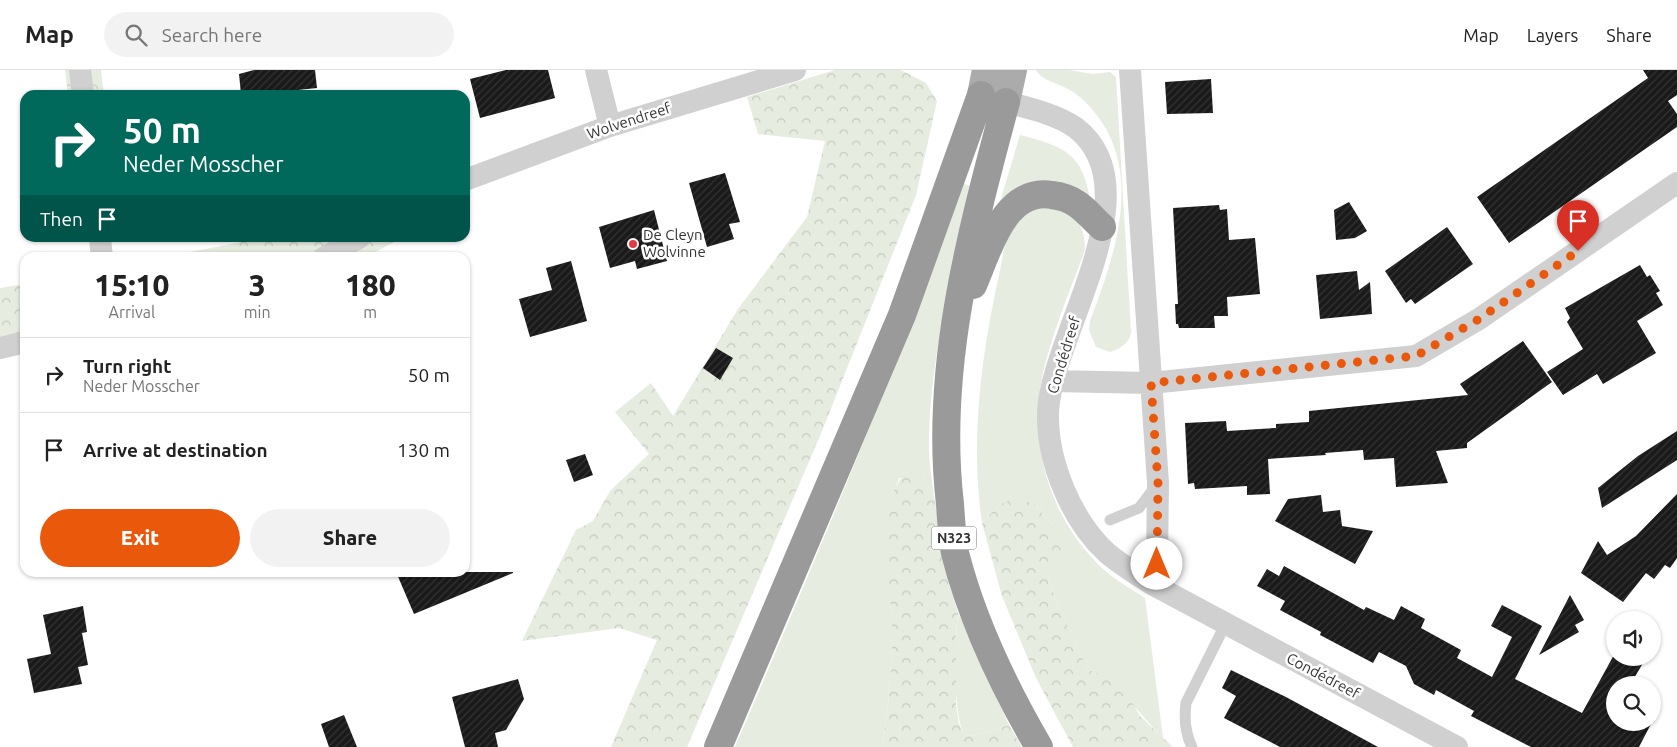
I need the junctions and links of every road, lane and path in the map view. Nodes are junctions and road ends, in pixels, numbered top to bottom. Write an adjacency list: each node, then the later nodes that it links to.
1 (80, 70): 7 (street)
2 (596, 70): 8 (street)
3 (795, 70): 8 (street, Wolvendreef)
4 (1013, 70): 6 (main road, N323)
5 (1130, 70): 18 (street)
6 (991, 89): 11 (street, Condédreef); 14 (highway, N323); 23 (highway, N323)
7 (82, 90)
8 (610, 126): 9 (street, Wolvendreef)
9 (470, 178)
10 (1677, 183): 18 (street)
11 (1102, 227): 14 (highway); 17 (street, Condédreef)
12 (352, 242): 13 (street)
13 (334, 252)
14 (957, 312): 24 (highway, N323)
15 (20, 343): 16 (street)
16 (0, 348)
17 (1054, 381): 18 (street); 22 (street, Condédreef)
18 (1151, 383): 19 (street)
19 (1158, 483): 20 (lane); 21 (street)
20 (1110, 520)
21 (1157, 564)
22 (1226, 623): 25 (lane); 26 (street, Condédreef)
23 (718, 747)
24 (1039, 747)
25 (1192, 747)
26 (1457, 747)

